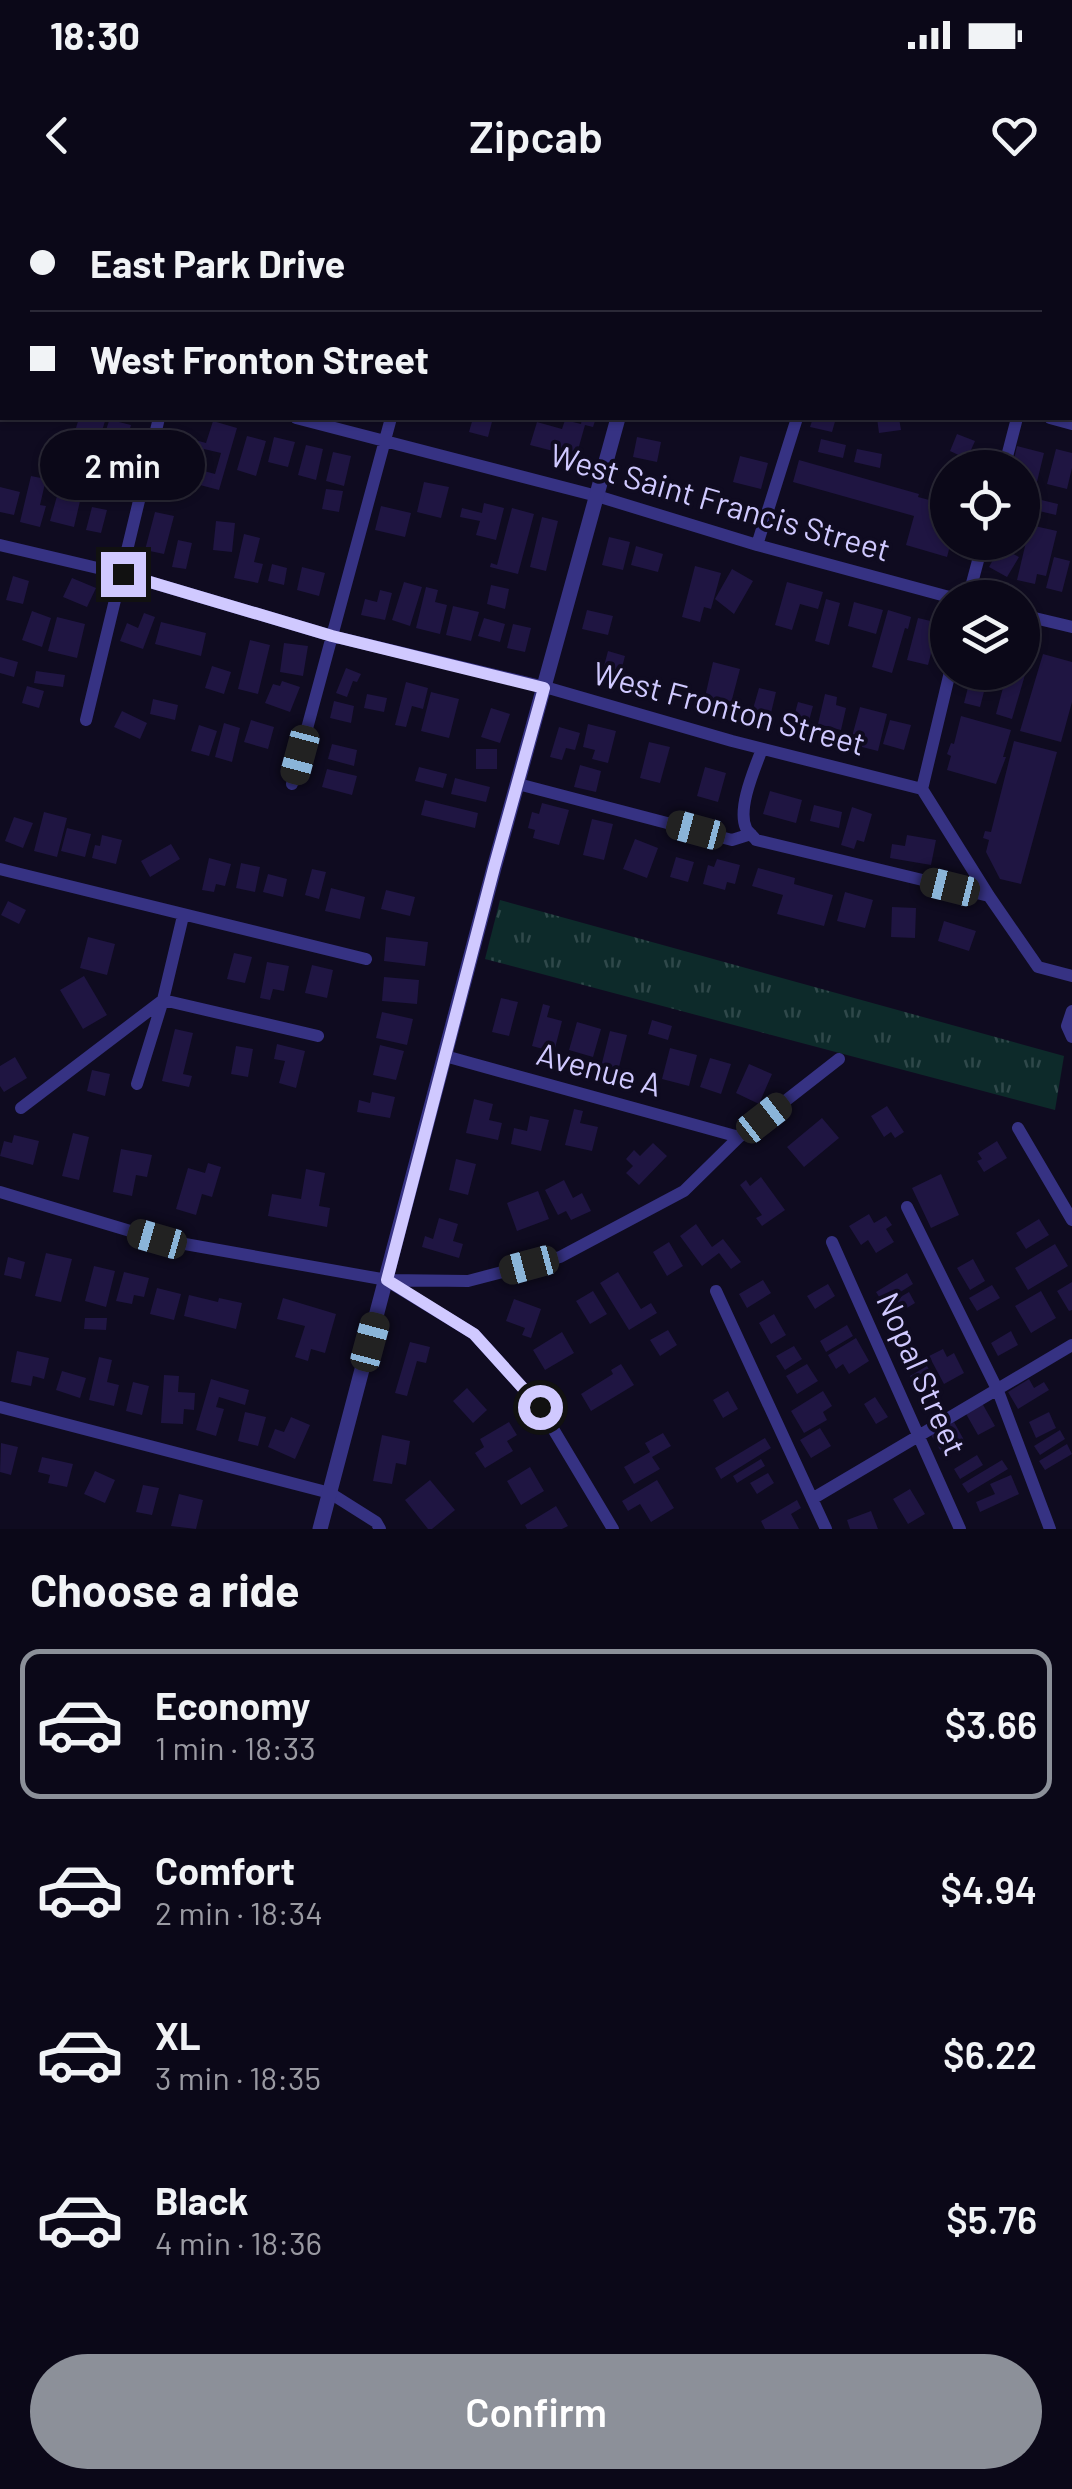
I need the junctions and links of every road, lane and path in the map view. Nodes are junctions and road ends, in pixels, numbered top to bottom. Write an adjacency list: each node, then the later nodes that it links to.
1 (160, 420): 12 (street)
2 (304, 420): 7 (street, West Saint Francis Street)
3 (390, 420): 7 (street)
4 (617, 420): 9 (street)
5 (796, 420): 11 (street)
6 (1017, 420): 8 (street)
7 (384, 440): 9 (street, West Saint Francis Street); 16 (street)
8 (1009, 450)
9 (598, 496): 11 (street, West Saint Francis Street); 17 (street)
10 (0, 545): 12 (street, West Fronton Street)
11 (757, 545): 13 (street, West Saint Francis Street)
12 (123, 574): 16 (street, West Fronton Street); 19 (street)
13 (930, 592)
14 (1040, 619): 15 (street)
15 (1072, 627)
16 (332, 636): 17 (street, West Fronton Street); 21 (street)
17 (544, 688): 20 (street, West Fronton Street); 22 (street)
18 (946, 690): 23 (street)
19 (86, 720)
20 (762, 748): 23 (street, West Fronton Street); 24 (street)
21 (292, 784)
22 (518, 784): 24 (street); 34 (street)
23 (922, 789): 26 (street)
24 (751, 834): 26 (street)
25 (0, 869): 27 (street)
26 (989, 896): 29 (street)
27 (183, 916): 28 (street); 30 (street)
28 (366, 959)
29 (1072, 976)
30 (163, 1000): 33 (street); 36 (street); 37 (street)
31 (1072, 1012): 32 (street)
32 (1070, 1032)
33 (318, 1036)
34 (445, 1056): 39 (street, Avenue A); 44 (street)
35 (840, 1058): 39 (street)
36 (136, 1084)
37 (21, 1108)
38 (1018, 1128): 42 (street)
39 (739, 1137): 44 (street)
40 (0, 1192): 44 (street)
41 (907, 1206): 47 (street)
42 (1072, 1220)
43 (832, 1242): 49 (street, Nopal Street)
44 (387, 1280): 50 (street); 54 (street)
45 (716, 1291): 51 (street)
46 (1072, 1345): 47 (street)
47 (998, 1391): 49 (street); 57 (street)
48 (0, 1407): 50 (street)
49 (918, 1437): 51 (street); 56 (street, Nopal Street)
50 (330, 1494): 52 (street); 53 (street)
51 (812, 1499): 55 (street)
52 (320, 1529)
53 (380, 1529)
54 (614, 1529)
55 (826, 1529)
56 (960, 1529)
57 (1050, 1529)

